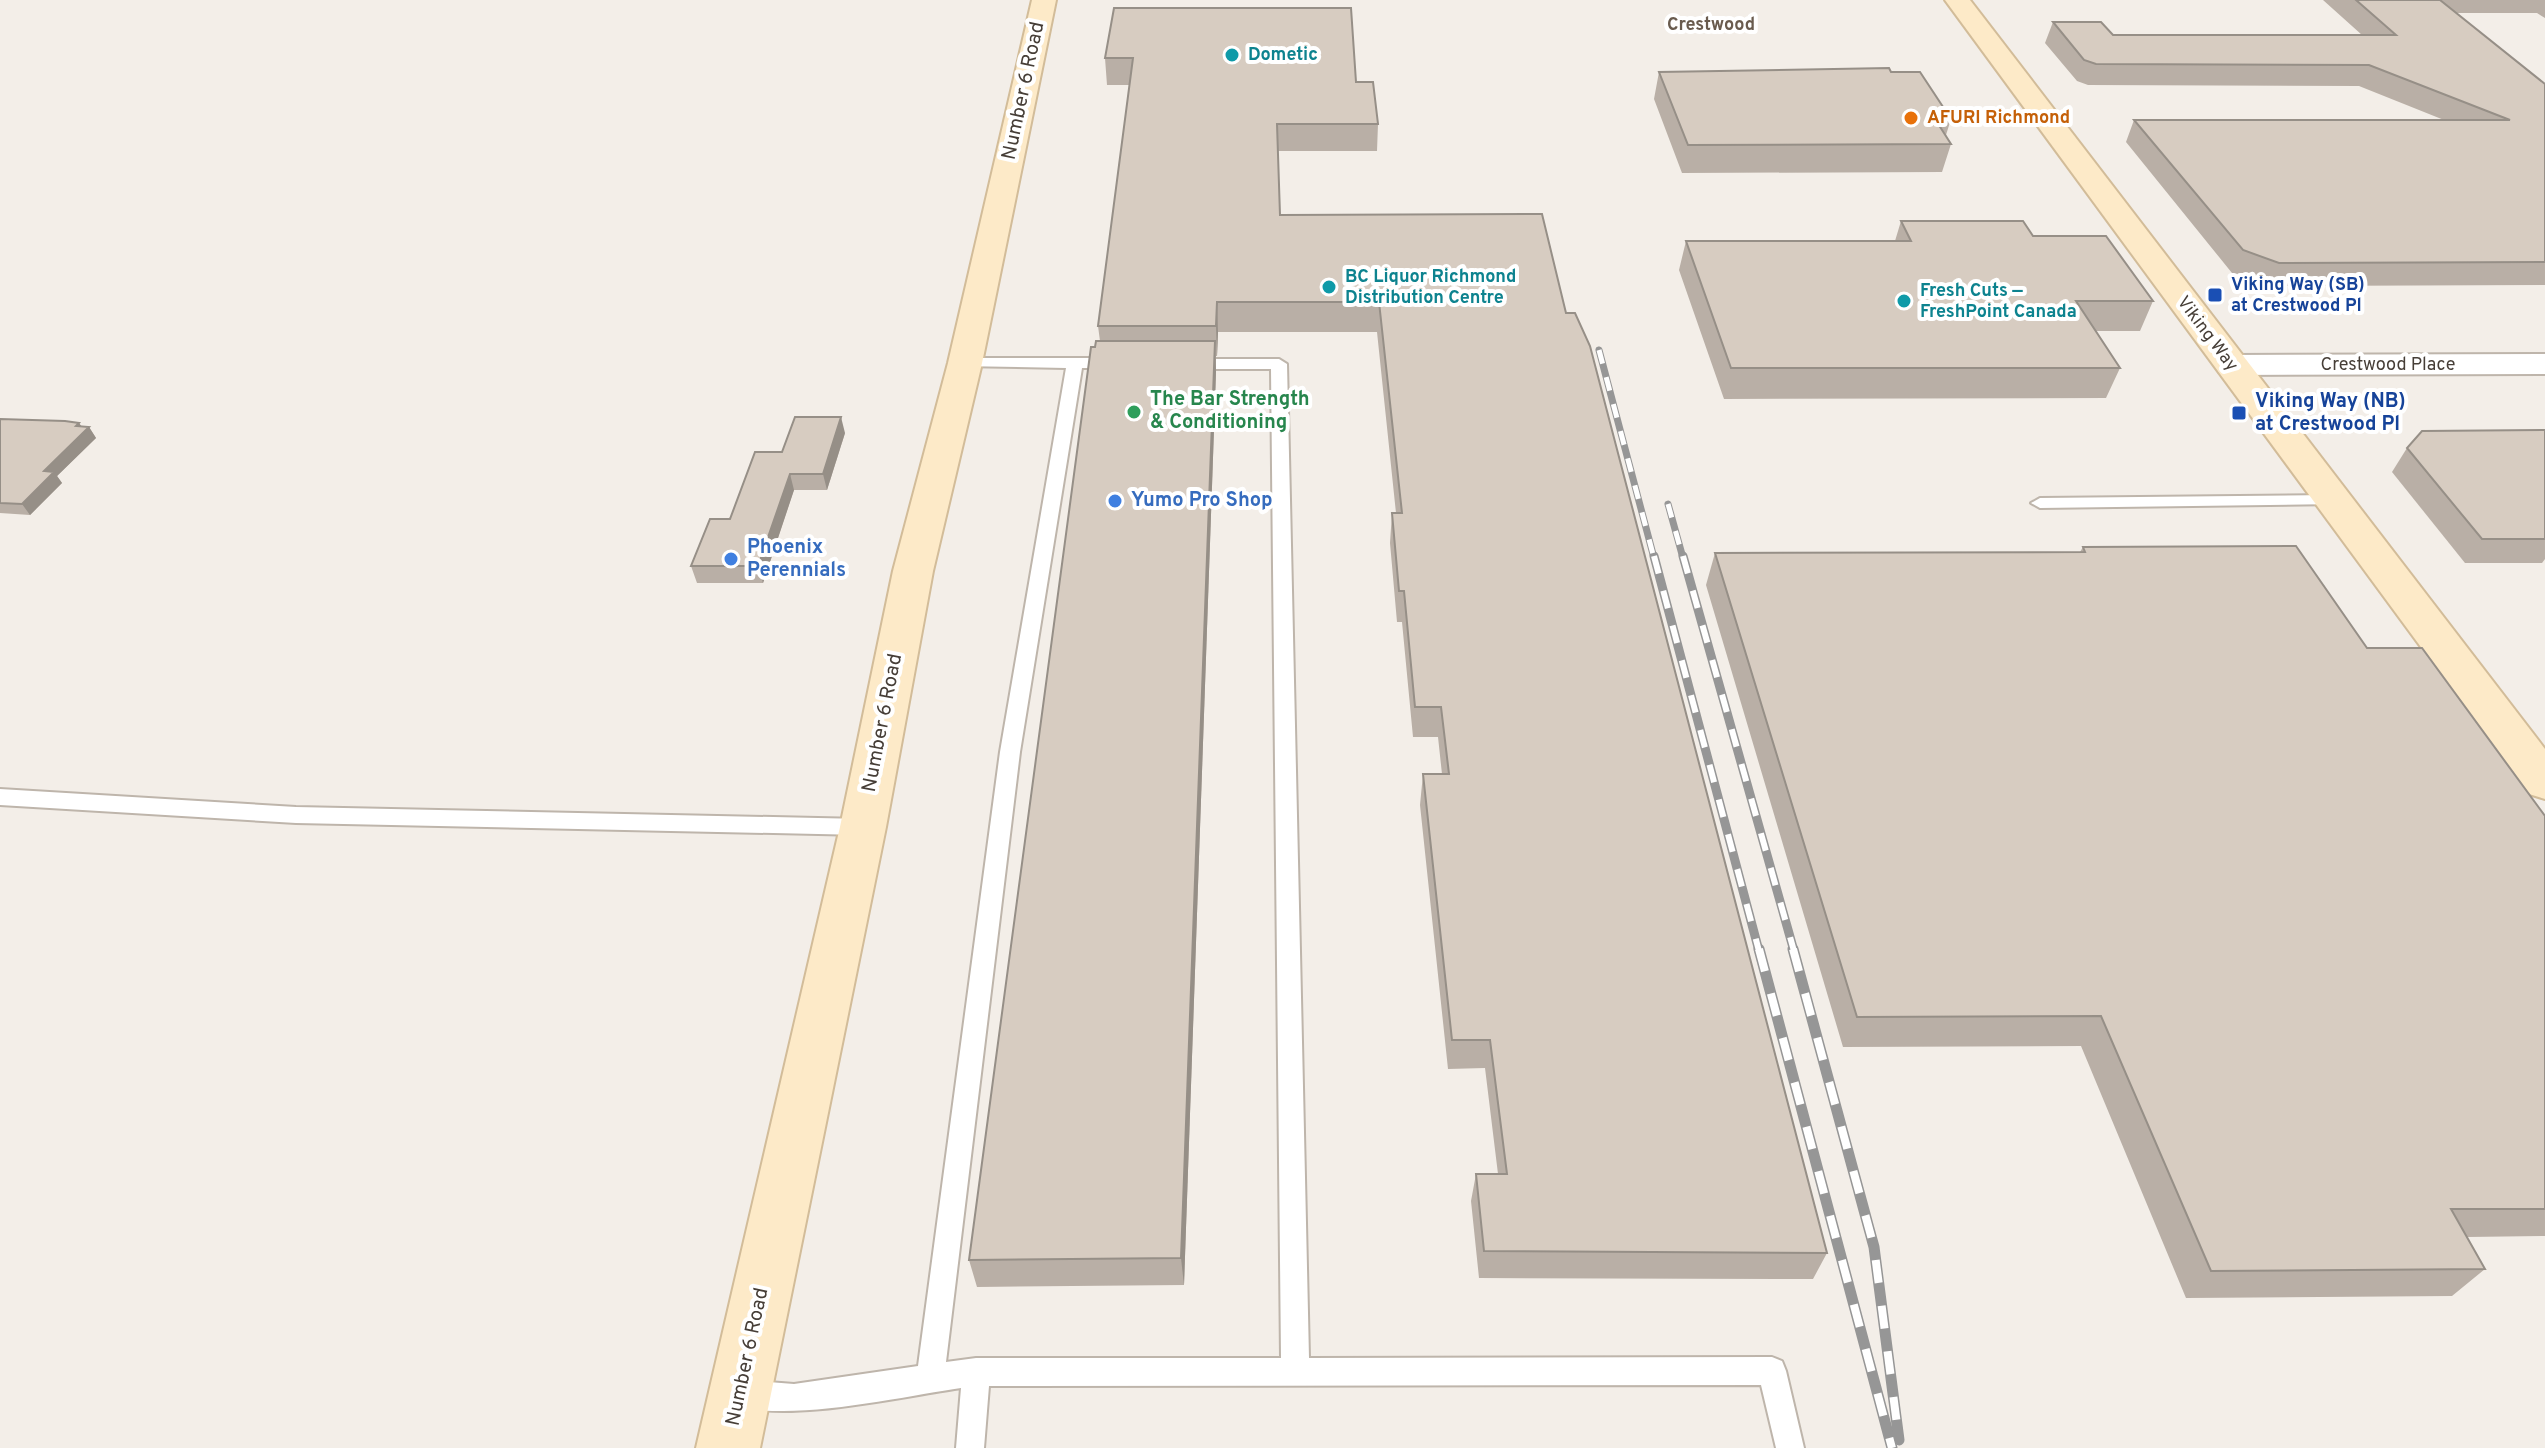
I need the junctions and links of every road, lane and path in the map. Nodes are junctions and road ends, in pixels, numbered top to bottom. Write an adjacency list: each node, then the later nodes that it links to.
1 (1044, 0): 3 (main road, Number 6 Road)
2 (1957, 0): 8 (main road, Viking Way)
3 (965, 363): 4 (lane); 13 (main road, Number 6 Road)
4 (1075, 363): 5 (lane); 16 (lane)
5 (1138, 364)
6 (1169, 364): 15 (lane)
7 (2545, 364): 8 (street, Crestwood Place)
8 (2231, 365): 9 (main road, Viking Way)
9 (2332, 500): 10 (lane); 11 (main road, Viking Way)
10 (2040, 503)
11 (2545, 782)
12 (0, 797): 13 (lane)
13 (863, 827): 17 (main road, Number 6 Road)
14 (976, 1372): 15 (lane); 16 (lane); 19 (lane)
15 (1295, 1372): 20 (lane)
16 (930, 1378): 17 (lane)
17 (740, 1393): 18 (main road, Number 6 Road)
18 (728, 1448)
19 (970, 1448)
20 (1790, 1448)

